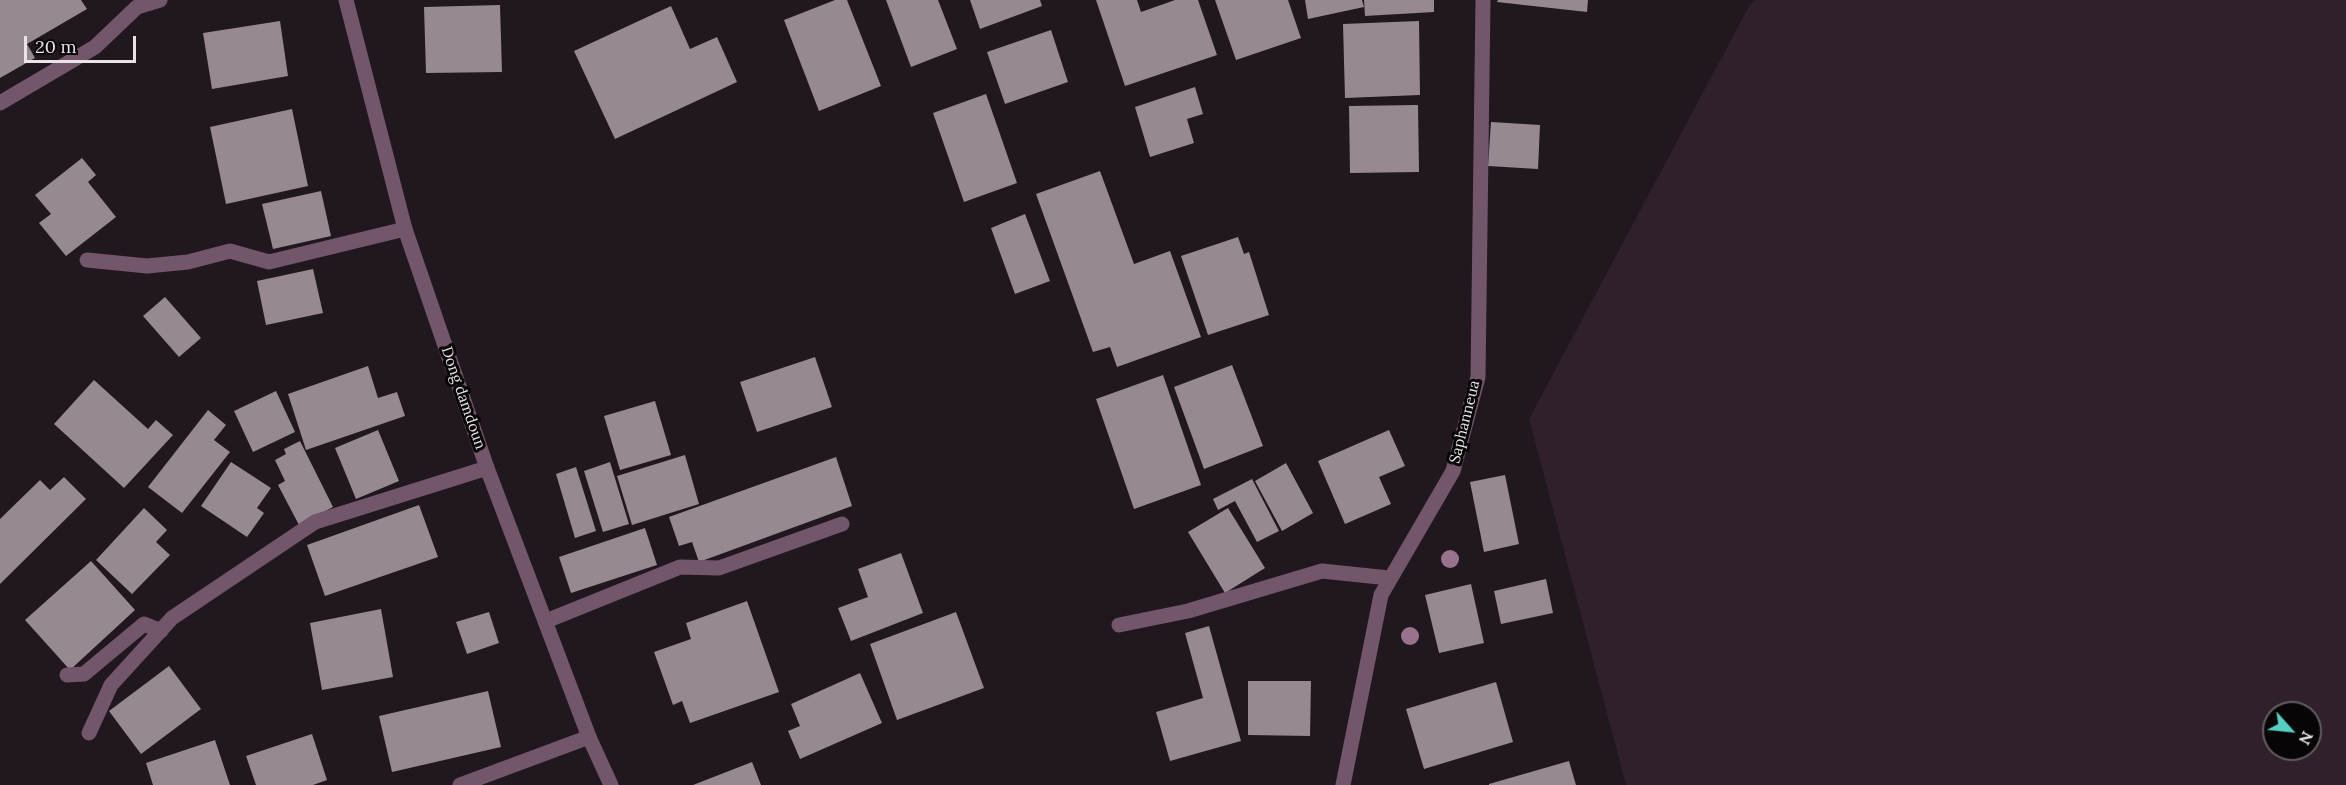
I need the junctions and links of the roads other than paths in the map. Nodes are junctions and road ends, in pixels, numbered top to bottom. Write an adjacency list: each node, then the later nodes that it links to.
1 (160, 0): 4 (street)
2 (346, 0): 6 (street, Dong damdoun)
3 (1483, 0): 10 (street, Saphanneua)
4 (135, 3): 5 (street)
5 (0, 103)
6 (405, 229): 7 (street); 8 (street, Dong damdoun)
7 (87, 260)
8 (487, 468): 11 (street, Dong damdoun); 13 (street)
9 (842, 524): 11 (street)
10 (1389, 578): 12 (street); 19 (street, Saphanneua)
11 (546, 621): 16 (street, Dong damdoun)
12 (1119, 626)
13 (161, 631): 14 (street); 15 (street)
14 (67, 675)
15 (89, 733)
16 (589, 738): 17 (street); 18 (street, Dong damdoun)
17 (460, 785)
18 (611, 785)
19 (1343, 785)

